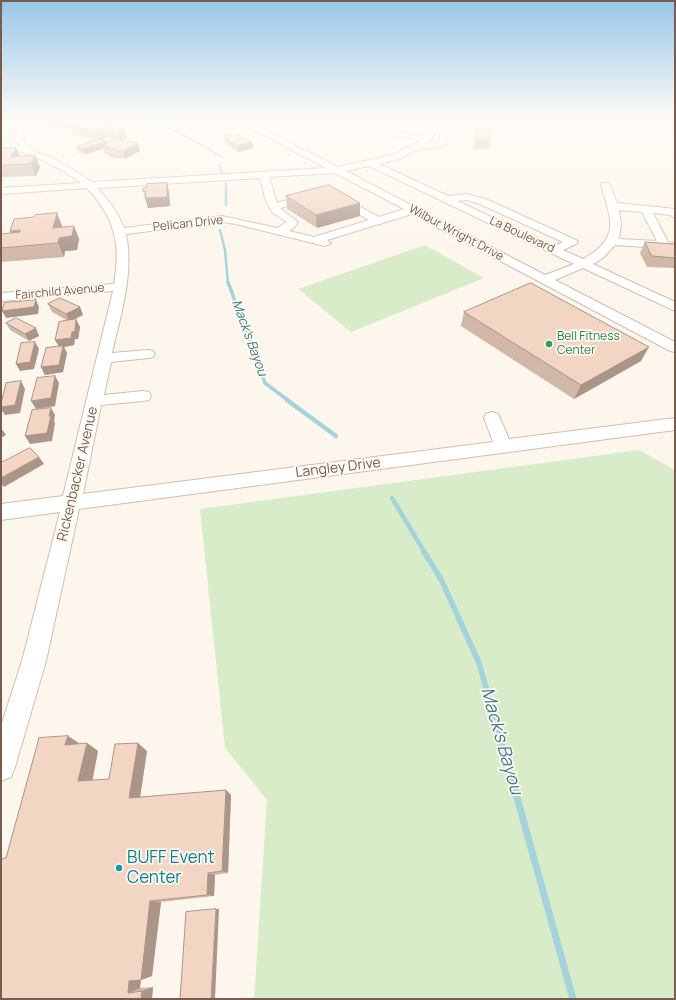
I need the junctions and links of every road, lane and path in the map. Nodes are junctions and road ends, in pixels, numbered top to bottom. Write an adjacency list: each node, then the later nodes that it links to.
1 (61, 166): 10 (street, Rickenbacker Avenue)
2 (329, 166): 5 (street, Wilbur Wright Drive)
3 (357, 166): 5 (street)
4 (375, 166): 14 (street, La Boulevard)
5 (337, 170): 6 (street); 8 (street, Wilbur Wright Drive)
6 (265, 179): 7 (street); 9 (street); 16 (street)
7 (302, 182)
8 (360, 182): 12 (street); 18 (street, Wilbur Wright Drive)
9 (127, 183): 10 (street); 17 (street)
10 (88, 185): 13 (street); 17 (street, Rickenbacker Avenue)
11 (606, 185): 15 (street)
12 (333, 190): 16 (street); 21 (street)
13 (1, 191)
14 (446, 199): 26 (street, La Boulevard); 26 (street)
15 (612, 206): 19 (street); 24 (street)
16 (274, 207): 22 (street)
17 (108, 208): 23 (street, Rickenbacker Avenue)
18 (413, 210): 21 (street); 28 (street, Wilbur Wright Drive)
19 (646, 210): 20 (street); 25 (street)
20 (675, 215)
21 (378, 221): 22 (street, Pelican Drive)
22 (279, 231): 23 (street, Pelican Drive)
23 (120, 232): 29 (street, Rickenbacker Avenue)
24 (613, 242): 25 (street); 27 (street)
25 (670, 246)
26 (554, 250): 27 (street, La Boulevard)
27 (582, 263): 28 (street); 31 (street, La Boulevard)
28 (545, 279): 32 (street, Wilbur Wright Drive)
29 (120, 287): 30 (street, Fairchild Avenue); 34 (street, Rickenbacker Avenue)
30 (1, 297)
31 (675, 307)
32 (675, 348)
33 (148, 354): 34 (street)
34 (104, 358): 36 (street, Rickenbacker Avenue)
35 (143, 396): 36 (street)
36 (94, 402): 40 (street, Rickenbacker Avenue)
37 (492, 418): 39 (street)
38 (675, 424): 39 (street, Langley Drive)
39 (504, 446): 40 (street, Langley Drive)
40 (72, 502): 41 (street, Langley Drive); 42 (street, Rickenbacker Avenue)
41 (1, 512)
42 (1, 767)

